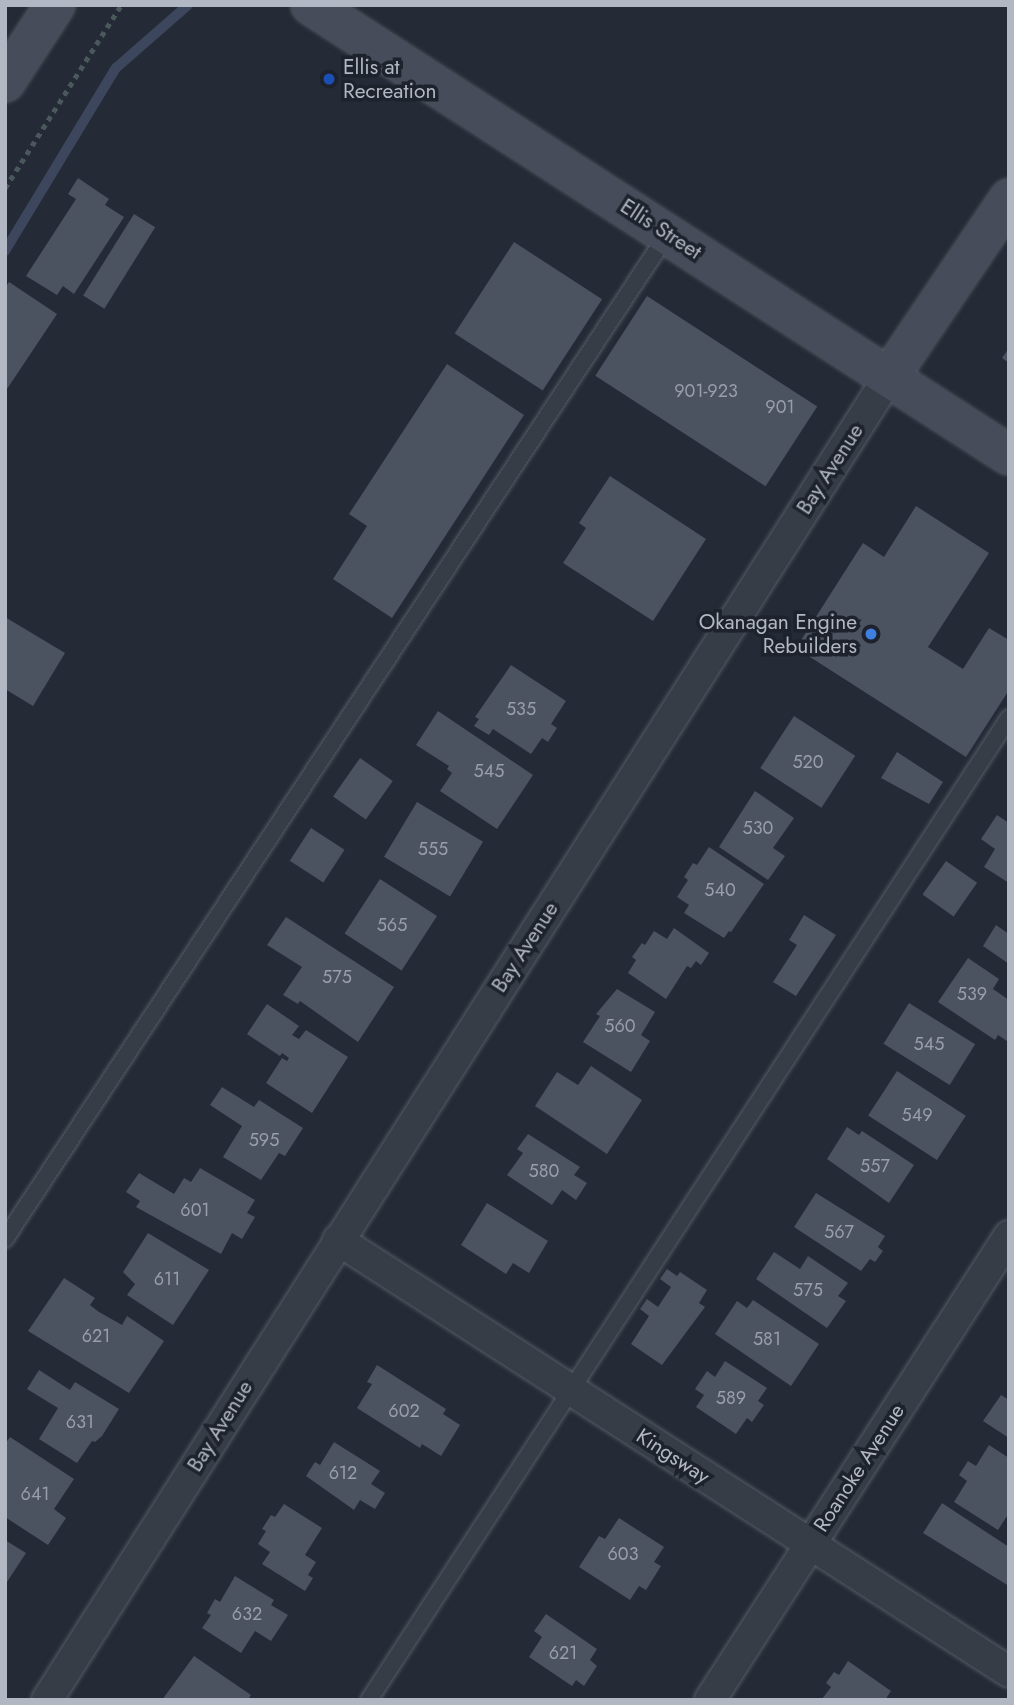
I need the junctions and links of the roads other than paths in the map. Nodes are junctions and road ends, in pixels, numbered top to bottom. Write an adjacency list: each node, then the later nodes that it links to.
1 (55, 5): 3 (street)
2 (312, 5): 5 (street, Ellis Street)
3 (5, 82)
4 (1009, 199): 6 (street, Bay Avenue)
5 (668, 233): 6 (street, Ellis Street); 10 (lane)
6 (889, 377): 7 (street, Ellis Street); 11 (street, Bay Avenue)
7 (1009, 455)
8 (1009, 718): 12 (lane)
9 (1009, 1236): 13 (street, Roanoke Avenue)
10 (5, 1239)
11 (338, 1240): 12 (street, Kingsway); 15 (street, Bay Avenue)
12 (570, 1390): 13 (street, Kingsway); 16 (lane)
13 (810, 1545): 14 (street, Kingsway); 17 (street, Roanoke Avenue)
14 (1009, 1672)
15 (47, 1700)
16 (369, 1700)
17 (710, 1700)

